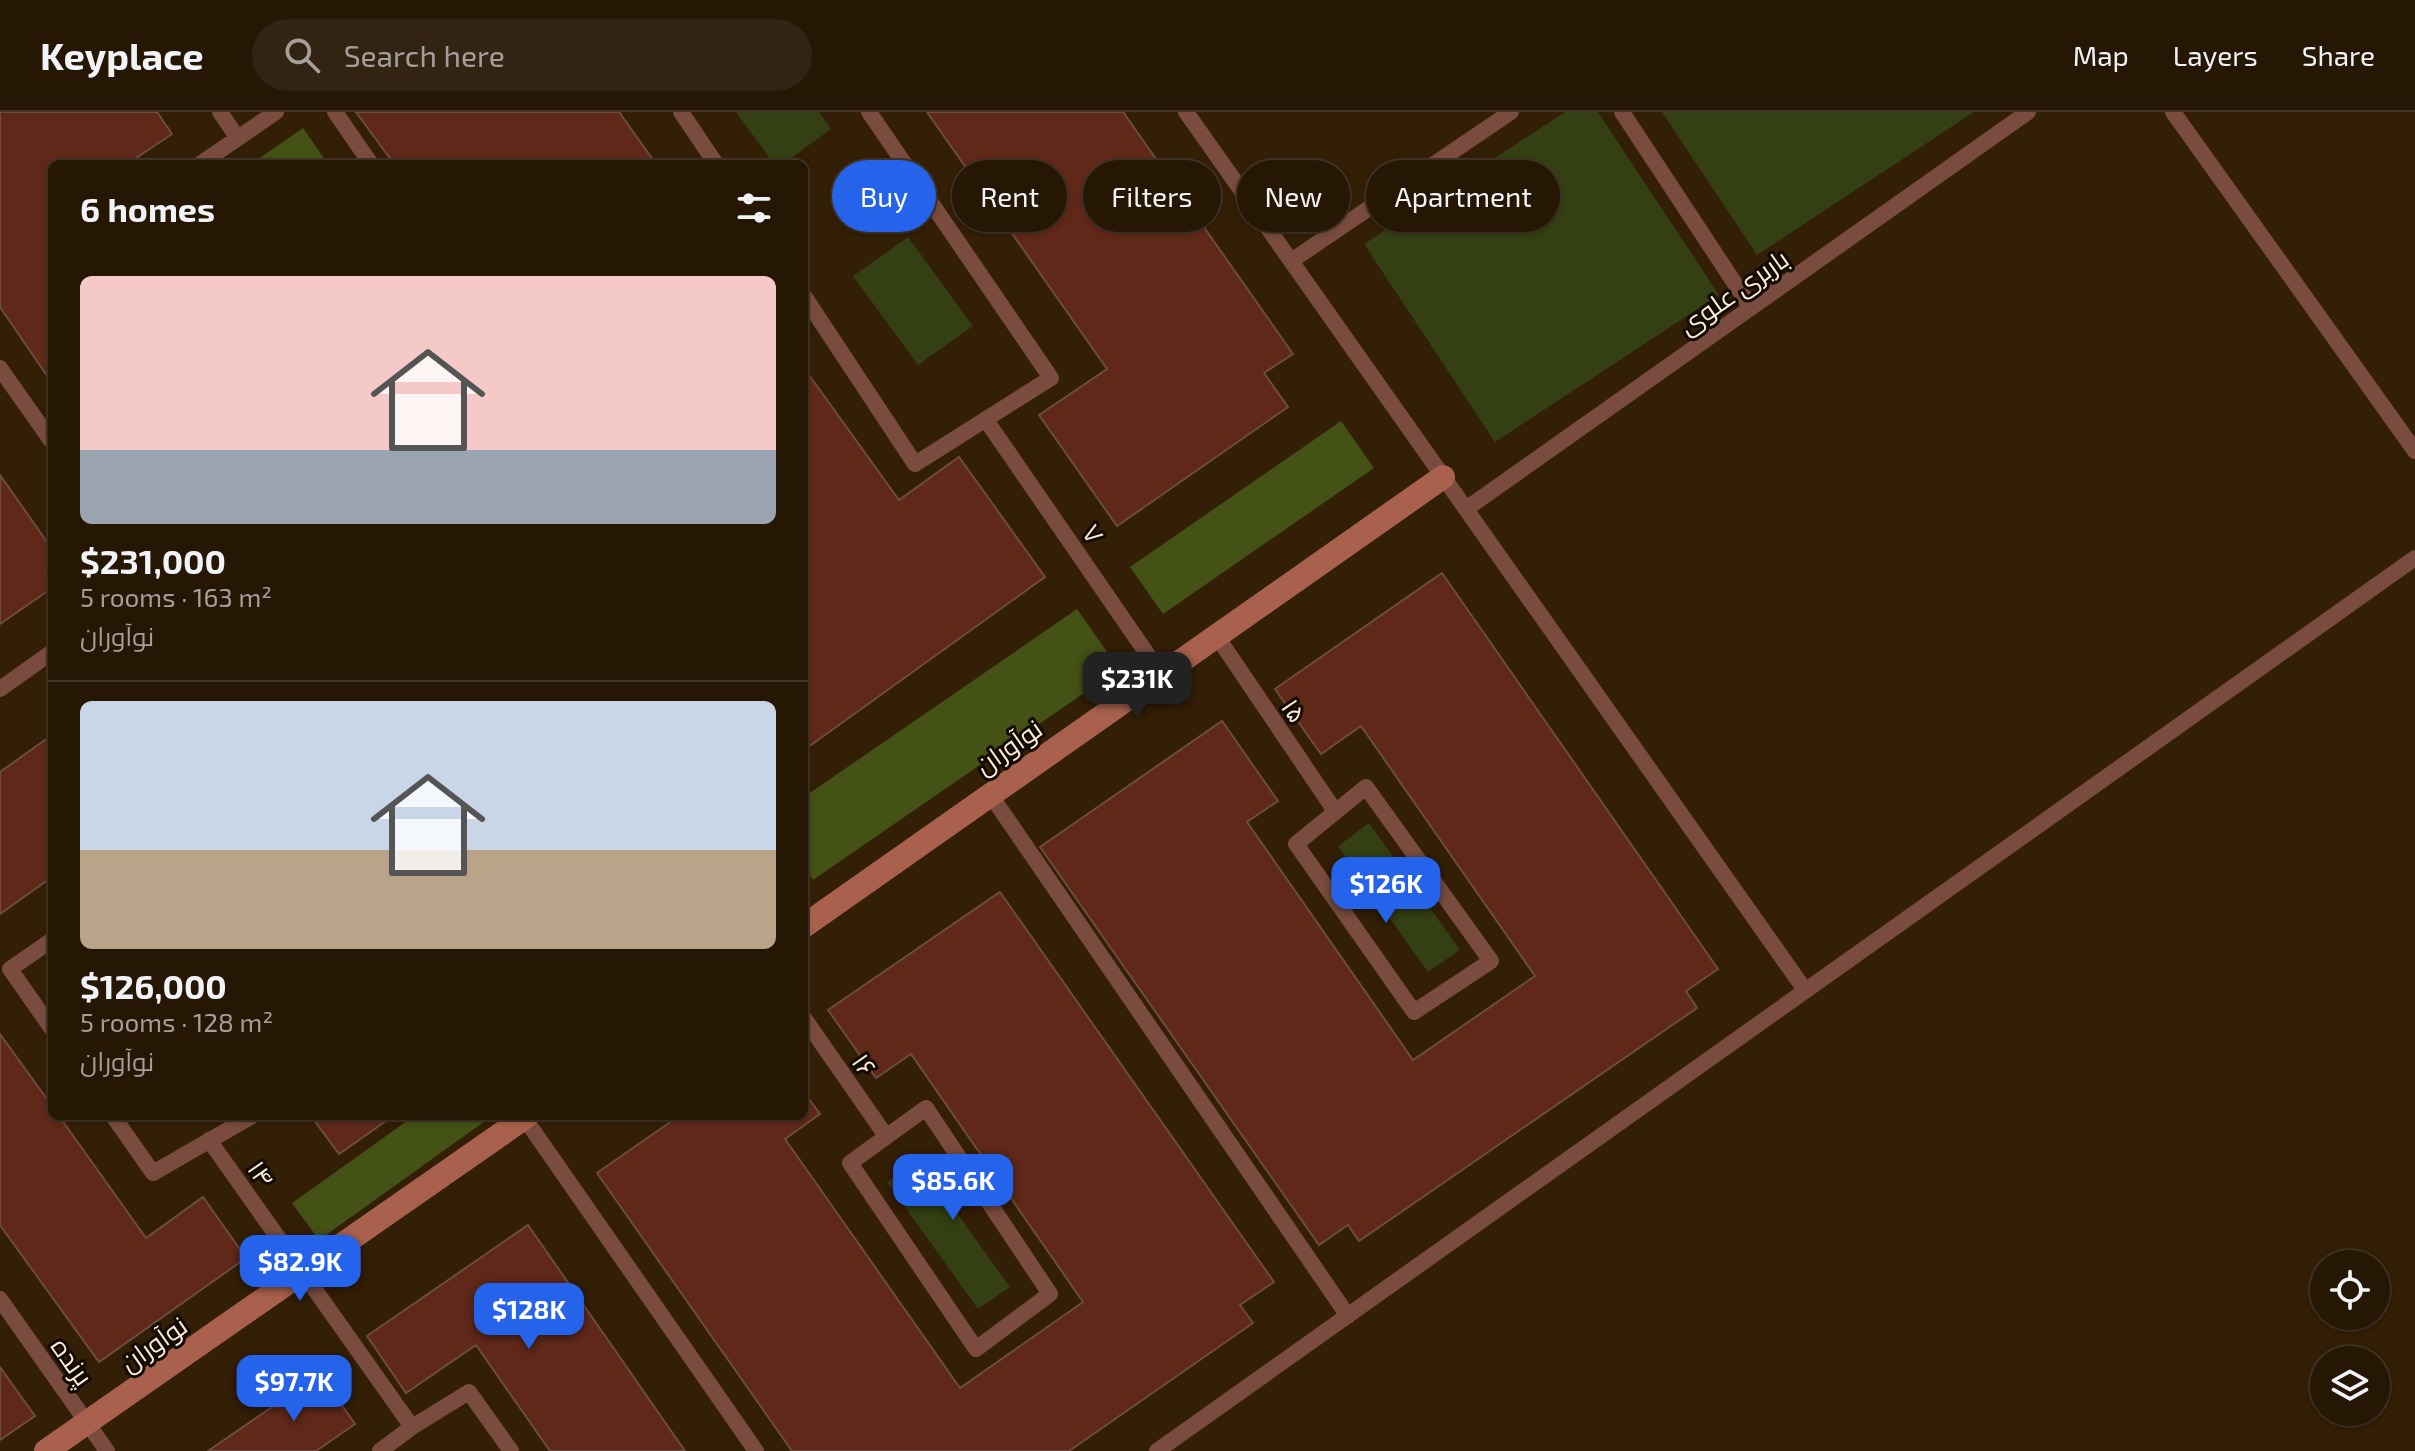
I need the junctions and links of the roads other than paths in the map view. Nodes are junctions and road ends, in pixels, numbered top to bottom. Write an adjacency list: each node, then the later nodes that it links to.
1 (220, 112): 12 (lane)
2 (276, 112): 12 (lane)
3 (335, 112): 14 (lane)
4 (681, 112): 15 (lane)
5 (869, 112): 20 (lane)
6 (1511, 112): 16 (lane)
7 (1622, 112): 18 (lane)
8 (2028, 112): 11 (lane, باربری علوی)
9 (2173, 112): 22 (lane)
10 (1194, 115): 16 (lane)
11 (2010, 117): 18 (lane, باربری علوی)
12 (237, 137): 13 (lane)
13 (205, 160)
14 (368, 160)
15 (713, 160)
16 (1291, 261): 23 (lane)
17 (808, 302): 20 (lane)
18 (1751, 308): 24 (lane, باربری علوی)
19 (0, 368): 21 (lane)
20 (986, 420): 28 (lane, ۷)
21 (48, 436)
22 (2415, 451)
23 (1443, 477): 24 (lane); 26 (street, نوآوران)
24 (1466, 509): 34 (lane)
25 (2415, 558): 34 (lane)
26 (1216, 635): 28 (street, نوآوران); 31 (lane, ۱۵)
27 (48, 655): 29 (lane)
28 (1161, 674): 30 (street, نوآوران)
29 (0, 689)
30 (990, 794): 32 (street, نوآوران); 45 (lane)
31 (1335, 811): 31 (lane)
32 (808, 923)
33 (48, 943): 35 (lane)
34 (1805, 990): 45 (lane)
35 (48, 1023)
36 (808, 1024): 41 (lane, ۱۶)
37 (116, 1120): 42 (lane)
38 (245, 1120): 42 (lane)
39 (521, 1120): 43 (street, نوآوران)
40 (527, 1120): 52 (lane)
41 (886, 1136): 41 (lane)
42 (209, 1140): 43 (lane, ۱۴)
43 (303, 1272): 46 (street, نوآوران); 47 (lane, ۱۴)
44 (0, 1299): 46 (lane, پرنده)
45 (1348, 1316): 53 (lane)
46 (87, 1423): 48 (street, نوآوران); 49 (lane, پرنده)
47 (412, 1427): 50 (lane); 51 (lane)
48 (46, 1451)
49 (107, 1451)
50 (380, 1451)
51 (511, 1451)
52 (756, 1451)
53 (1157, 1451)

